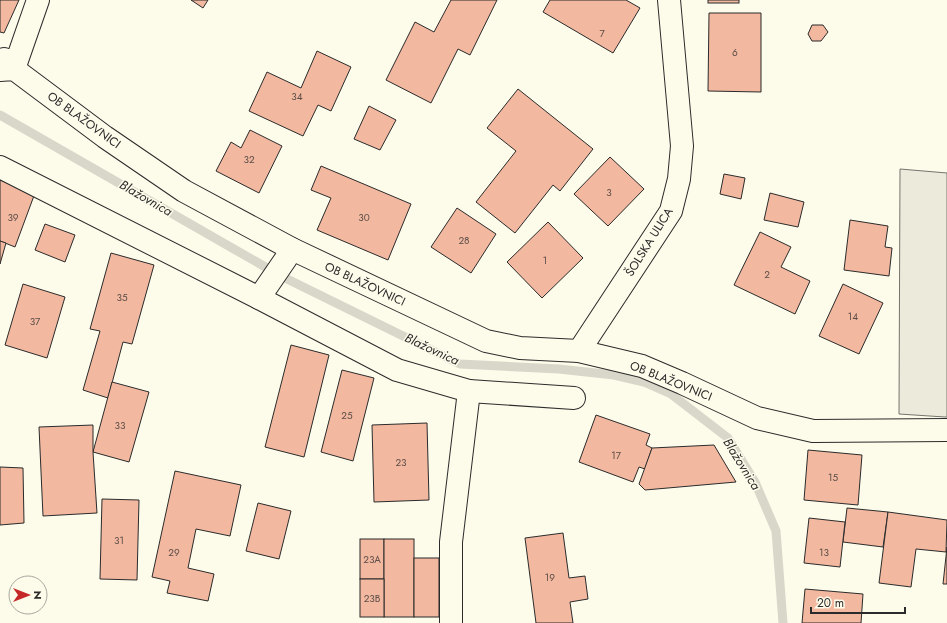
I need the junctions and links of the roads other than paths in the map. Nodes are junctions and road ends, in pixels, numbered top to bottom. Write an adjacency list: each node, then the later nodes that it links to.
1 (38, 0): 3 (street)
2 (669, 0): 7 (street, ŠOLSKA ULICA)
3 (5, 65): 5 (street, OB BLAŽOVNICI)
4 (0, 167): 6 (street)
5 (288, 254): 6 (street); 7 (street, OB BLAŽOVNICI)
6 (262, 294): 8 (street)
7 (579, 351): 10 (street, OB BLAŽOVNICI)
8 (469, 391): 9 (street); 11 (street)
9 (574, 398)
10 (947, 430)
11 (451, 623)

